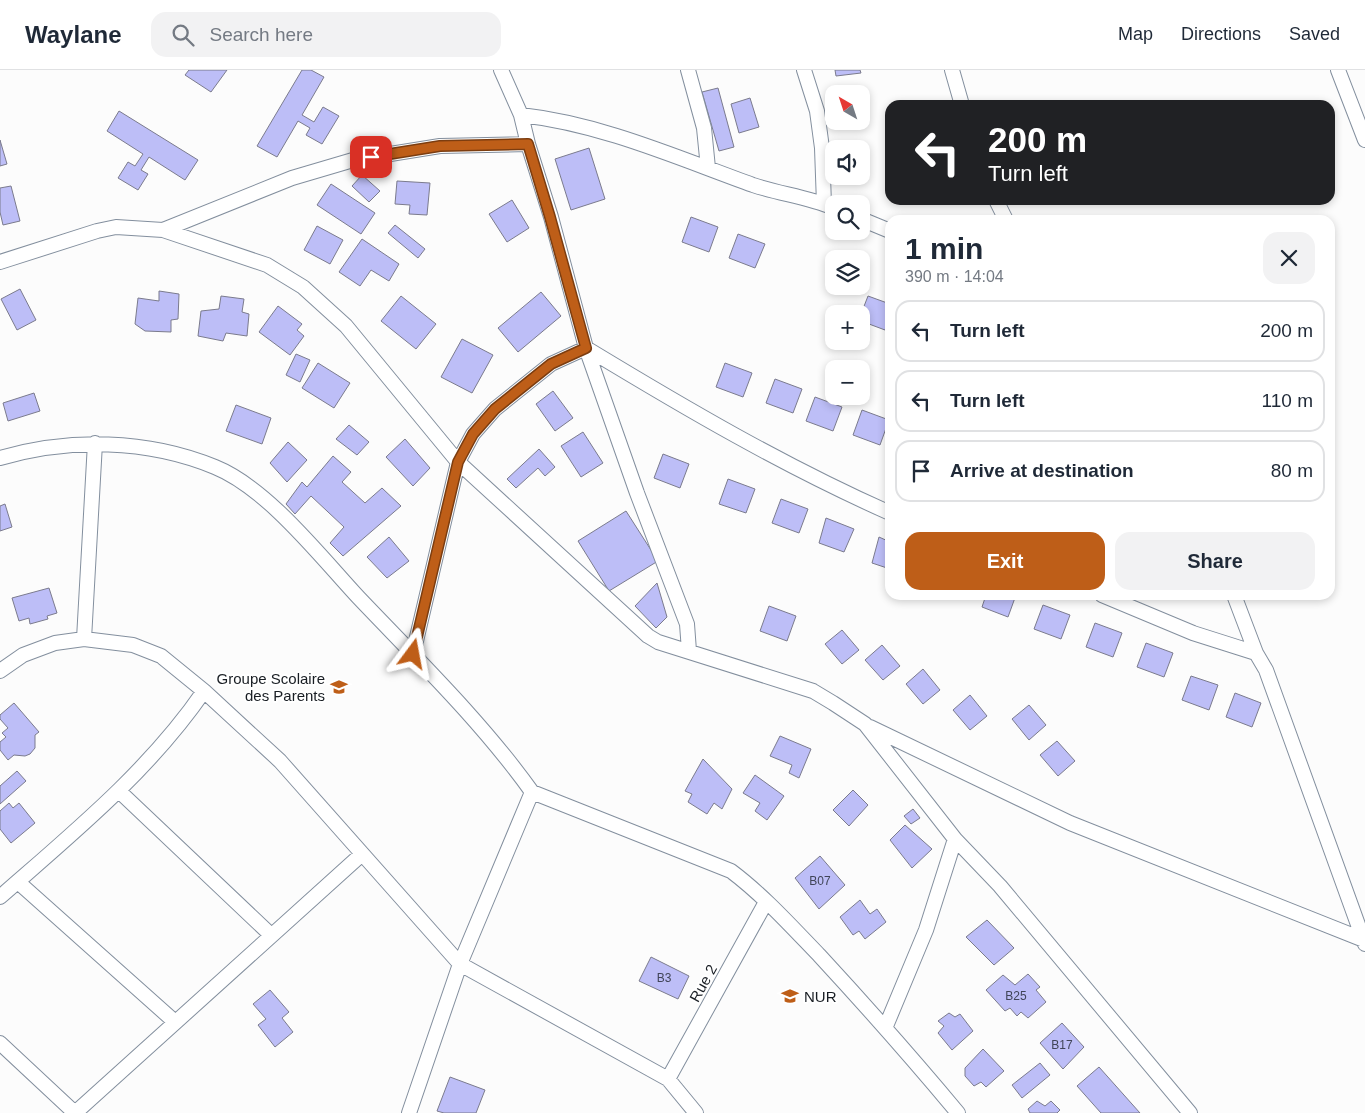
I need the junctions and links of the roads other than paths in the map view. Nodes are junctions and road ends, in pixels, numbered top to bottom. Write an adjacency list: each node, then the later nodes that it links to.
1 (501, 70): 7 (street)
2 (688, 70): 10 (street)
3 (804, 70): 11 (street)
4 (952, 70): 6 (street)
5 (1338, 70): 8 (street)
6 (961, 100)
7 (522, 115): 9 (street); 10 (street)
8 (1365, 140)
9 (528, 144): 15 (street); 17 (street)
10 (708, 168): 12 (street)
11 (828, 195)
12 (825, 205)
13 (870, 223): 14 (street)
14 (885, 229)
15 (163, 230): 16 (street); 20 (street)
16 (0, 262)
17 (586, 348): 20 (street); 21 (street); 25 (street)
18 (95, 443): 19 (street); 24 (street); 27 (street)
19 (0, 458)
20 (458, 462): 25 (street); 27 (street)
21 (885, 511)
22 (1114, 600): 26 (street)
23 (1236, 600): 26 (street)
24 (84, 639): 28 (street); 29 (street)
25 (689, 651): 30 (street)
26 (1256, 653): 39 (street)
27 (413, 654): 32 (street)
28 (0, 671)
29 (204, 691): 31 (street); 34 (street)
30 (864, 724): 33 (street); 39 (street)
31 (120, 792): 35 (street); 38 (street)
32 (532, 792): 37 (street); 40 (street)
33 (955, 839): 42 (street); 49 (street)
34 (362, 854): 38 (street); 40 (street)
35 (18, 882): 36 (street); 41 (street)
36 (0, 897)
37 (766, 902): 42 (street); 44 (street, Rue 2)
38 (271, 935): 41 (street)
39 (1364, 942)
40 (460, 964): 44 (street); 46 (street)
41 (175, 1022): 45 (street)
42 (886, 1026): 48 (street)
43 (0, 1043): 45 (street)
44 (668, 1079): 47 (street)
45 (75, 1113)
46 (408, 1113)
47 (696, 1113)
48 (958, 1113)
49 (1190, 1113)

